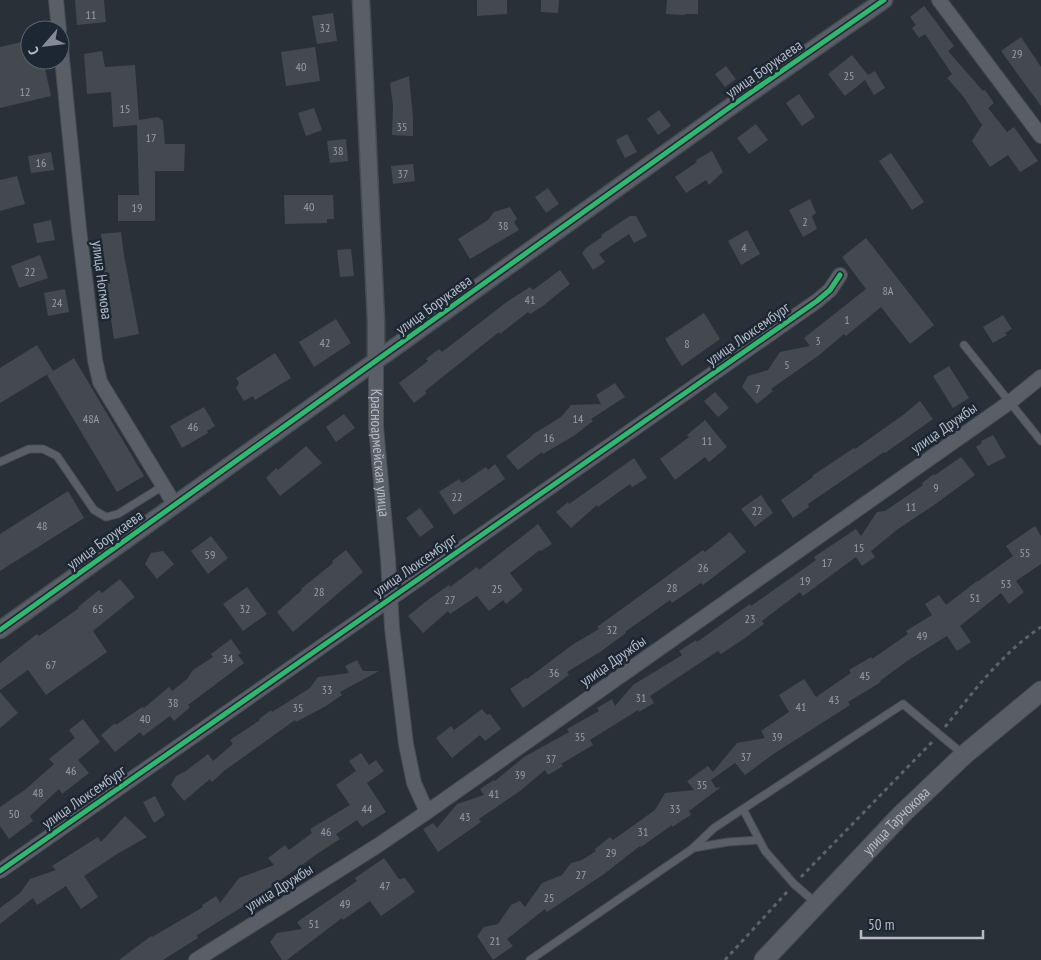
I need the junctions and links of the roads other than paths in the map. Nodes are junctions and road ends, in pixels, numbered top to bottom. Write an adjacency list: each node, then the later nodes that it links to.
1 (56, 0): 5 (street)
2 (361, 0): 10 (street, Красноармейская улица)
3 (884, 0): 10 (street, улица Борукаева)
4 (939, 0): 7 (street)
5 (58, 20)
6 (63, 70): 15 (street, улица Ногмова)
7 (1041, 136)
8 (840, 274): 17 (street, улица Люксембург)
9 (964, 345): 12 (lane)
10 (376, 362): 16 (street, улица Борукаева); 17 (street, Красноармейская улица)
11 (1041, 377): 12 (street, улица Дружбы)
12 (1010, 402): 13 (lane); 22 (street, улица Дружбы)
13 (1041, 440)
14 (0, 462): 15 (lane)
15 (163, 486): 16 (street, улица Ногмова)
16 (175, 505): 18 (street, улица Борукаева)
17 (389, 598): 22 (street, Красноармейская улица); 25 (street, улица Люксембург)
18 (0, 630)
19 (1041, 691): 20 (main road, улица Тарчокова)
20 (964, 755): 21 (lane); 26 (main road, улица Тарчокова)
21 (743, 809): 23 (lane); 24 (lane)
22 (427, 812): 27 (street, улица Дружбы)
23 (759, 840): 24 (lane); 26 (lane)
24 (692, 848): 28 (lane)
25 (0, 871)
26 (817, 904): 29 (main road, улица Тарчокова)
27 (196, 960)
28 (530, 960)
29 (764, 960)

